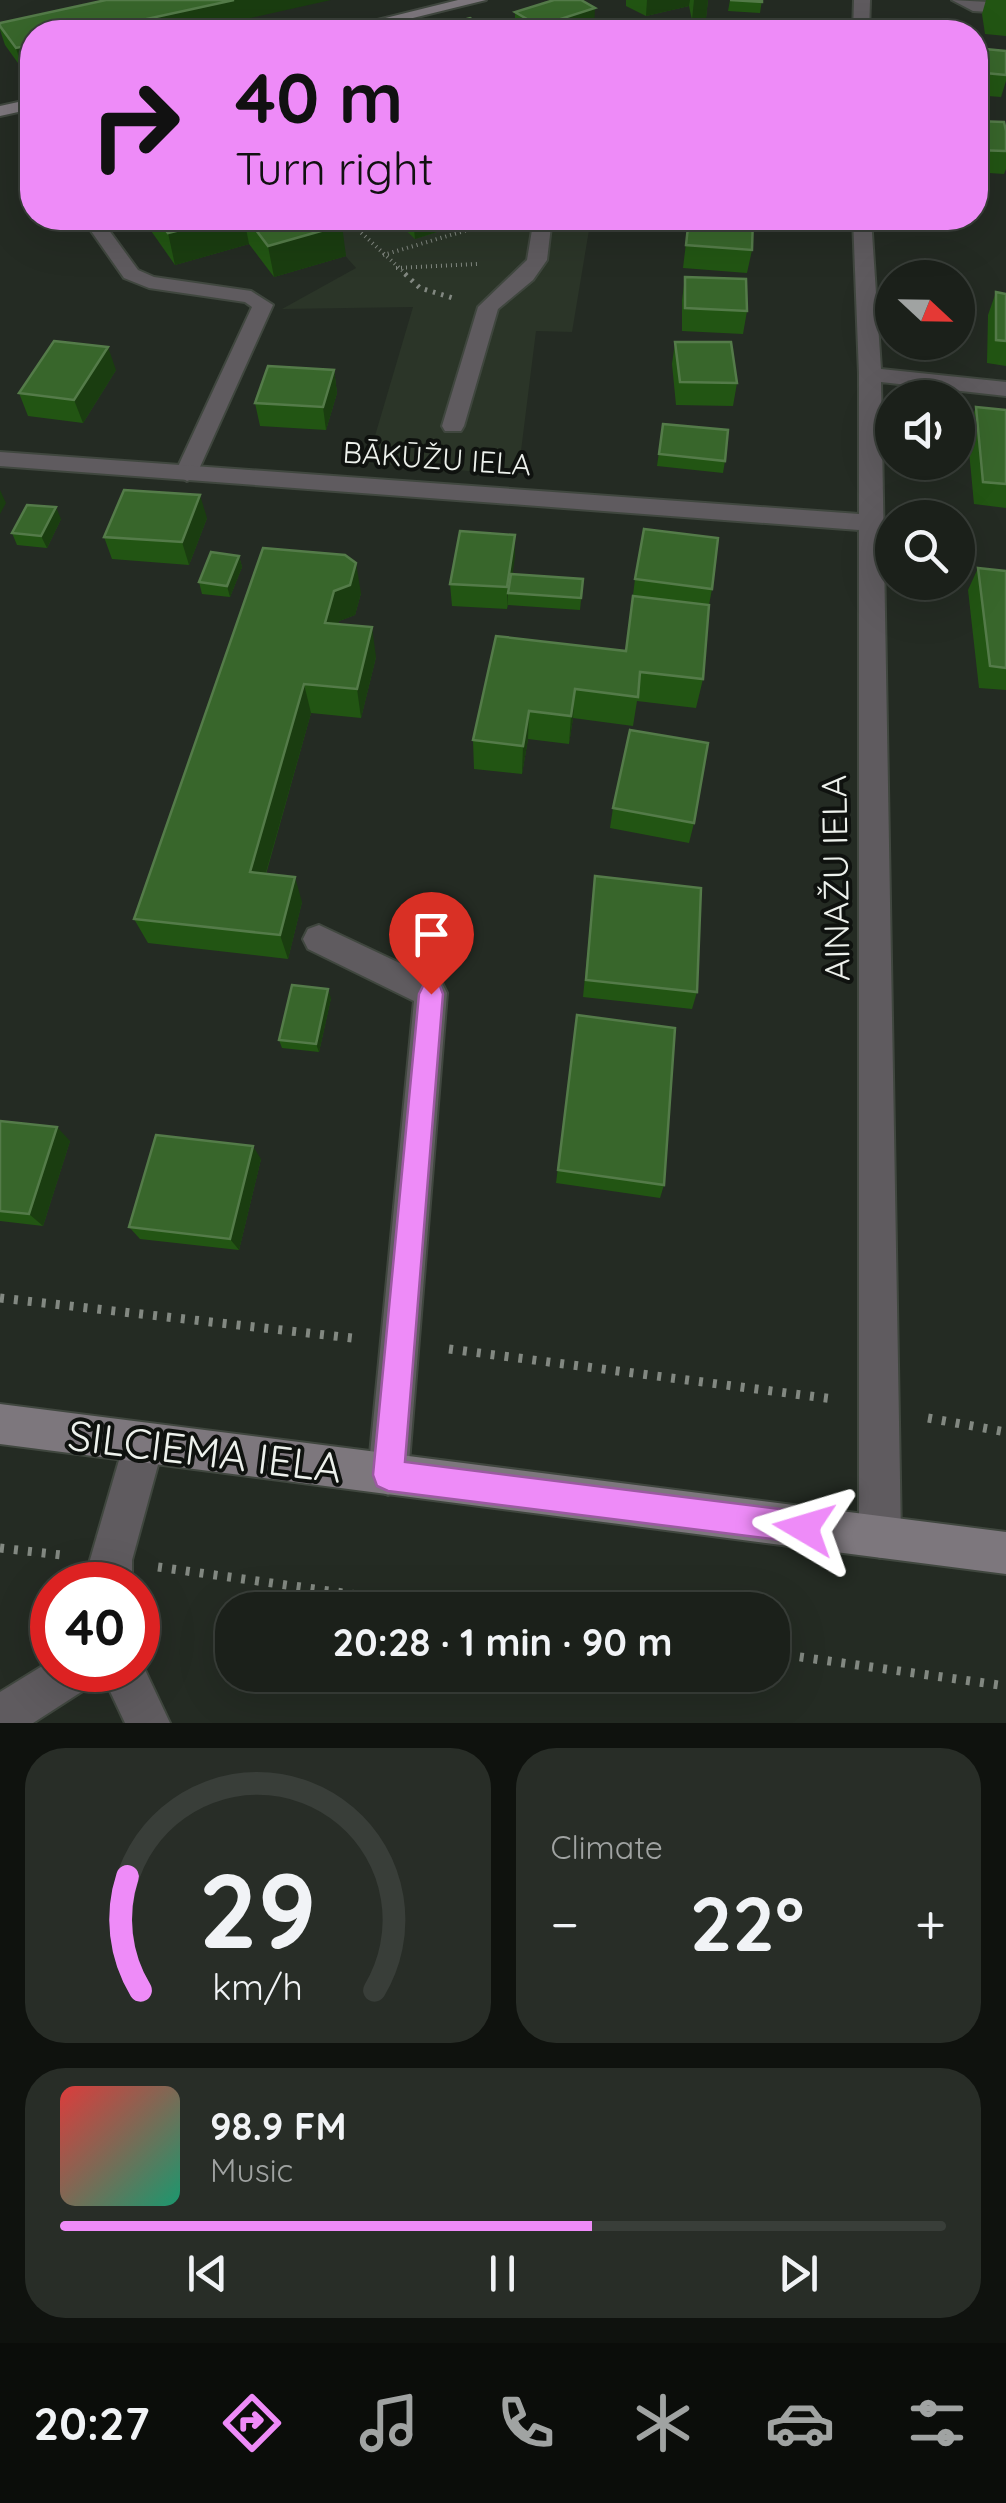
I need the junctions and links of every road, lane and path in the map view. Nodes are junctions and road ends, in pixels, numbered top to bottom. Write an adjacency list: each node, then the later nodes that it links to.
1 (478, 0): 4 (street)
2 (960, 0): 3 (street)
3 (1006, 8)
4 (390, 20)
5 (100, 230): 18 (street)
6 (358, 230): 10 (path)
7 (469, 230): 10 (path)
8 (541, 230): 13 (street)
9 (863, 230): 14 (street, AINAŽU IELA)
10 (383, 255): 12 (path)
11 (490, 260): 12 (path)
12 (396, 268): 13 (path)
13 (488, 307): 16 (street)
14 (870, 374): 15 (street); 19 (street, AINAŽU IELA)
15 (1006, 389)
16 (453, 426)
17 (0, 460): 18 (street, BĀKŪŽU IELA)
18 (186, 473): 19 (street, BĀKŪŽU IELA)
19 (870, 523): 23 (street, AINAŽU IELA)
20 (318, 939): 22 (street)
21 (0, 1298): 22 (path)
22 (399, 1343): 23 (path); 27 (street)
23 (878, 1409): 25 (path); 28 (street, AINAŽU IELA)
24 (0, 1424): 26 (street, SILCIEMA IELA)
25 (1006, 1432)
26 (144, 1443): 27 (street, SILCIEMA IELA); 32 (street)
27 (388, 1475): 28 (street, SILCIEMA IELA)
28 (880, 1537): 30 (street, SILCIEMA IELA)
29 (0, 1548): 31 (path)
30 (1006, 1554)
31 (62, 1562)
32 (114, 1562)
33 (160, 1578): 34 (path)
34 (292, 1592)
35 (790, 1656): 36 (path)
36 (1006, 1686)
37 (42, 1692): 39 (street)
38 (133, 1692): 40 (street)
39 (0, 1718)
40 (148, 1723)

